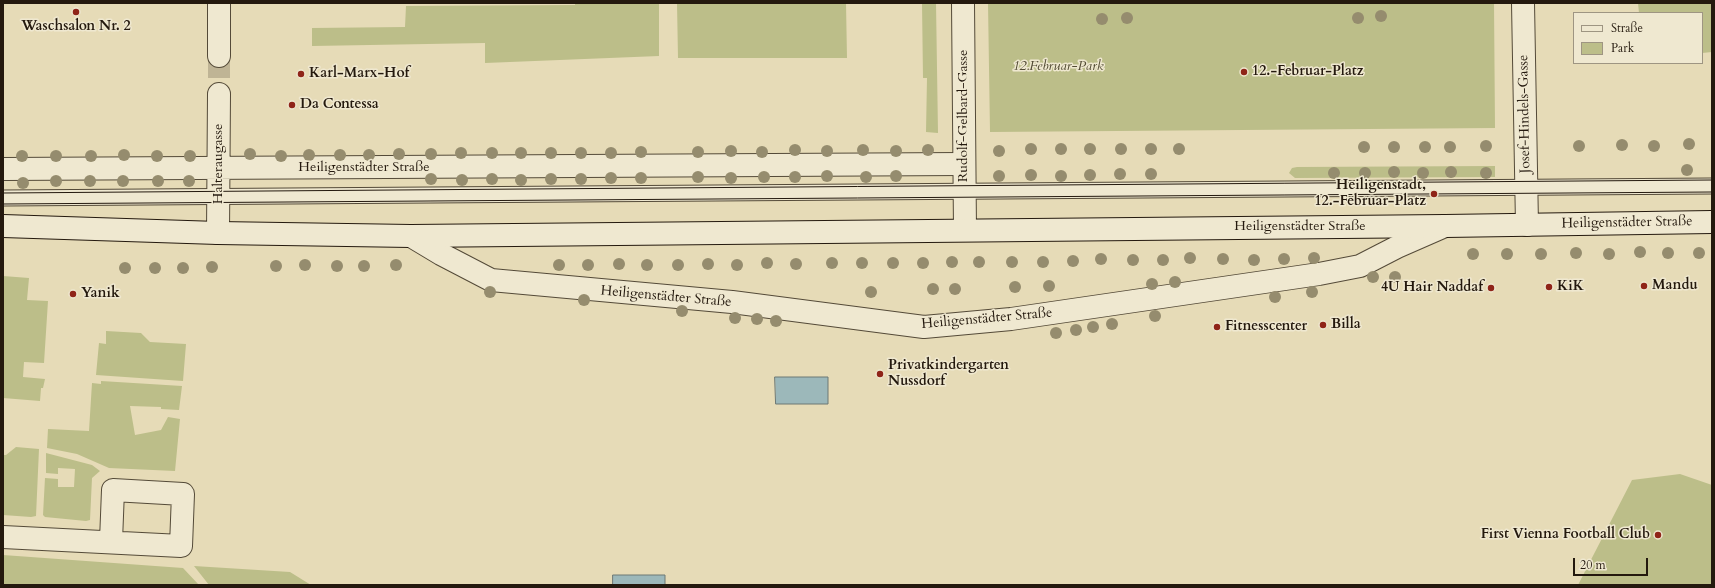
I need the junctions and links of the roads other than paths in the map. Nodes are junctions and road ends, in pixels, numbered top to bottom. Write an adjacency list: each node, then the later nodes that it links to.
1 (219, 3): 4 (street)
2 (964, 3): 6 (street, Rudolf-Gelbard-Gasse)
3 (1523, 3): 10 (street, Josef-Hindels-Gasse)
4 (219, 56)
5 (219, 94): 8 (street, Halteraugasse)
6 (964, 164): 8 (street, Heiligenstädter Straße); 11 (street, Rudolf-Gelbard-Gasse)
7 (3, 168): 8 (street, Heiligenstädter Straße)
8 (219, 169): 12 (street, Halteraugasse)
9 (1712, 186): 10 (lane)
10 (1527, 187): 11 (lane); 15 (street, Josef-Hindels-Gasse)
11 (965, 192): 12 (lane); 18 (street, Rudolf-Gelbard-Gasse)
12 (219, 197): 13 (lane); 19 (street, Halteraugasse)
13 (3, 198)
14 (1712, 222): 15 (street, Heiligenstädter Straße)
15 (1527, 224): 17 (street, Heiligenstädter Straße)
16 (3, 226): 19 (street, Heiligenstädter Straße)
17 (1445, 226): 18 (street, Heiligenstädter Straße); 20 (street, Heiligenstädter Straße)
18 (965, 230): 20 (street, Heiligenstädter Straße)
19 (218, 233): 20 (street, Heiligenstädter Straße)
20 (411, 236)
21 (3, 537): 22 (street)
22 (111, 541)

